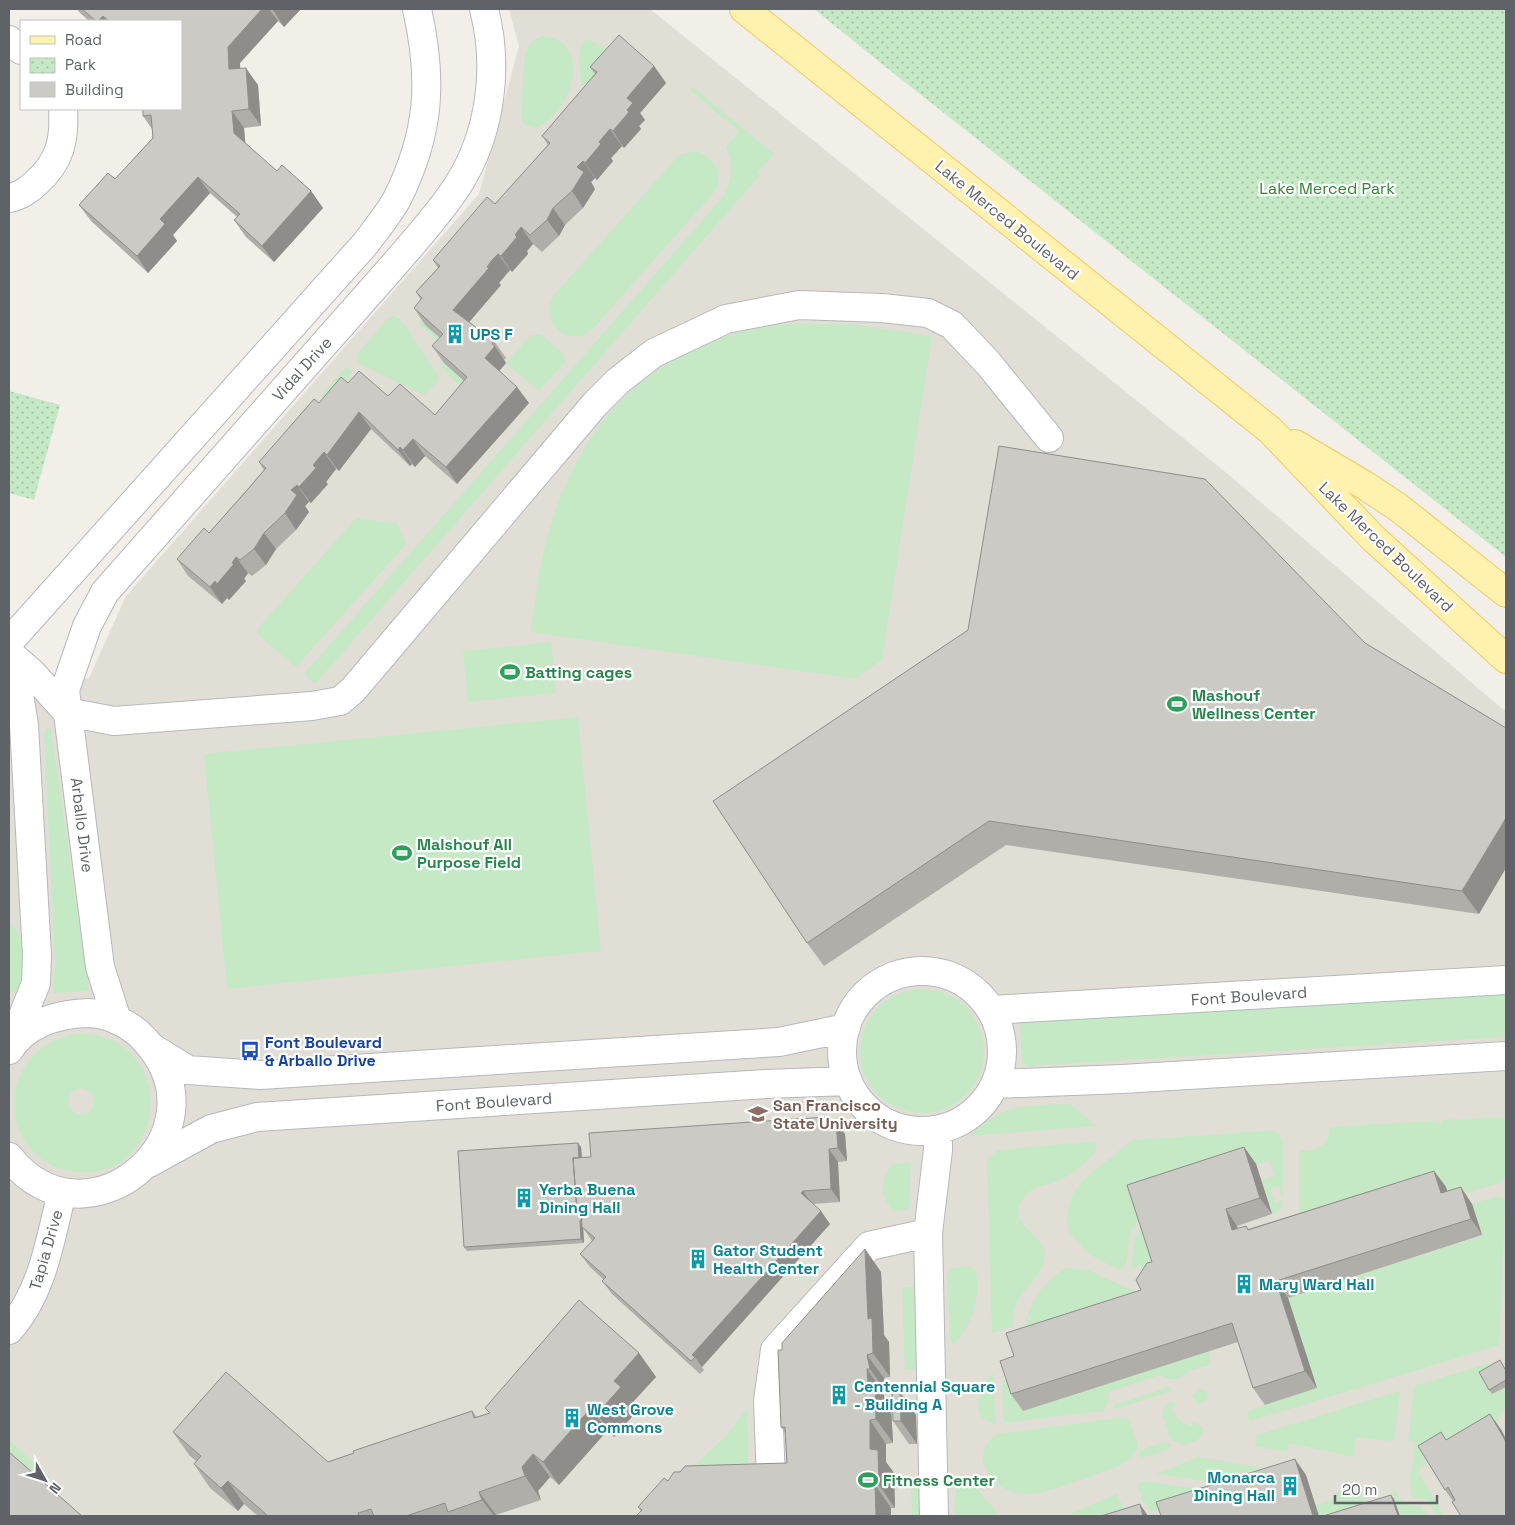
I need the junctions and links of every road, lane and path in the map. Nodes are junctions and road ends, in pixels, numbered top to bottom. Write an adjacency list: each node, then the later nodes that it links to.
1 (417, 9): 8 (street)
2 (484, 9): 9 (street, Vidal Drive)
3 (744, 9): 10 (main road, Lake Merced Boulevard)
4 (9, 40): 5 (street)
5 (20, 49)
6 (63, 110): 7 (street)
7 (9, 198)
8 (396, 200): 9 (street); 13 (street)
9 (432, 221): 17 (street, Vidal Drive)
10 (1270, 430): 12 (main road, Lake Merced Boulevard); 15 (main road, Lake Merced Boulevard)
11 (1049, 438): 17 (street)
12 (1506, 592)
13 (9, 642)
14 (9, 653): 17 (street)
15 (1506, 659)
16 (9, 660): 22 (street)
17 (67, 712): 20 (street, Arballo Drive)
18 (1506, 980): 19 (street, Font Boulevard)
19 (991, 1010): 21 (street); 26 (street)
20 (117, 1020): 22 (street); 23 (street)
21 (846, 1028): 23 (street); 25 (street)
22 (10, 1048)
23 (154, 1049): 29 (street)
24 (1506, 1056): 26 (street)
25 (848, 1081): 27 (street); 29 (street, Font Boulevard)
26 (995, 1084): 27 (street)
27 (938, 1130): 31 (street)
28 (9, 1156): 30 (street)
29 (149, 1163): 30 (street)
30 (62, 1192): 32 (street, Tapia Drive)
31 (928, 1233): 33 (street); 34 (street)
32 (9, 1330)
33 (771, 1482)
34 (934, 1516)

